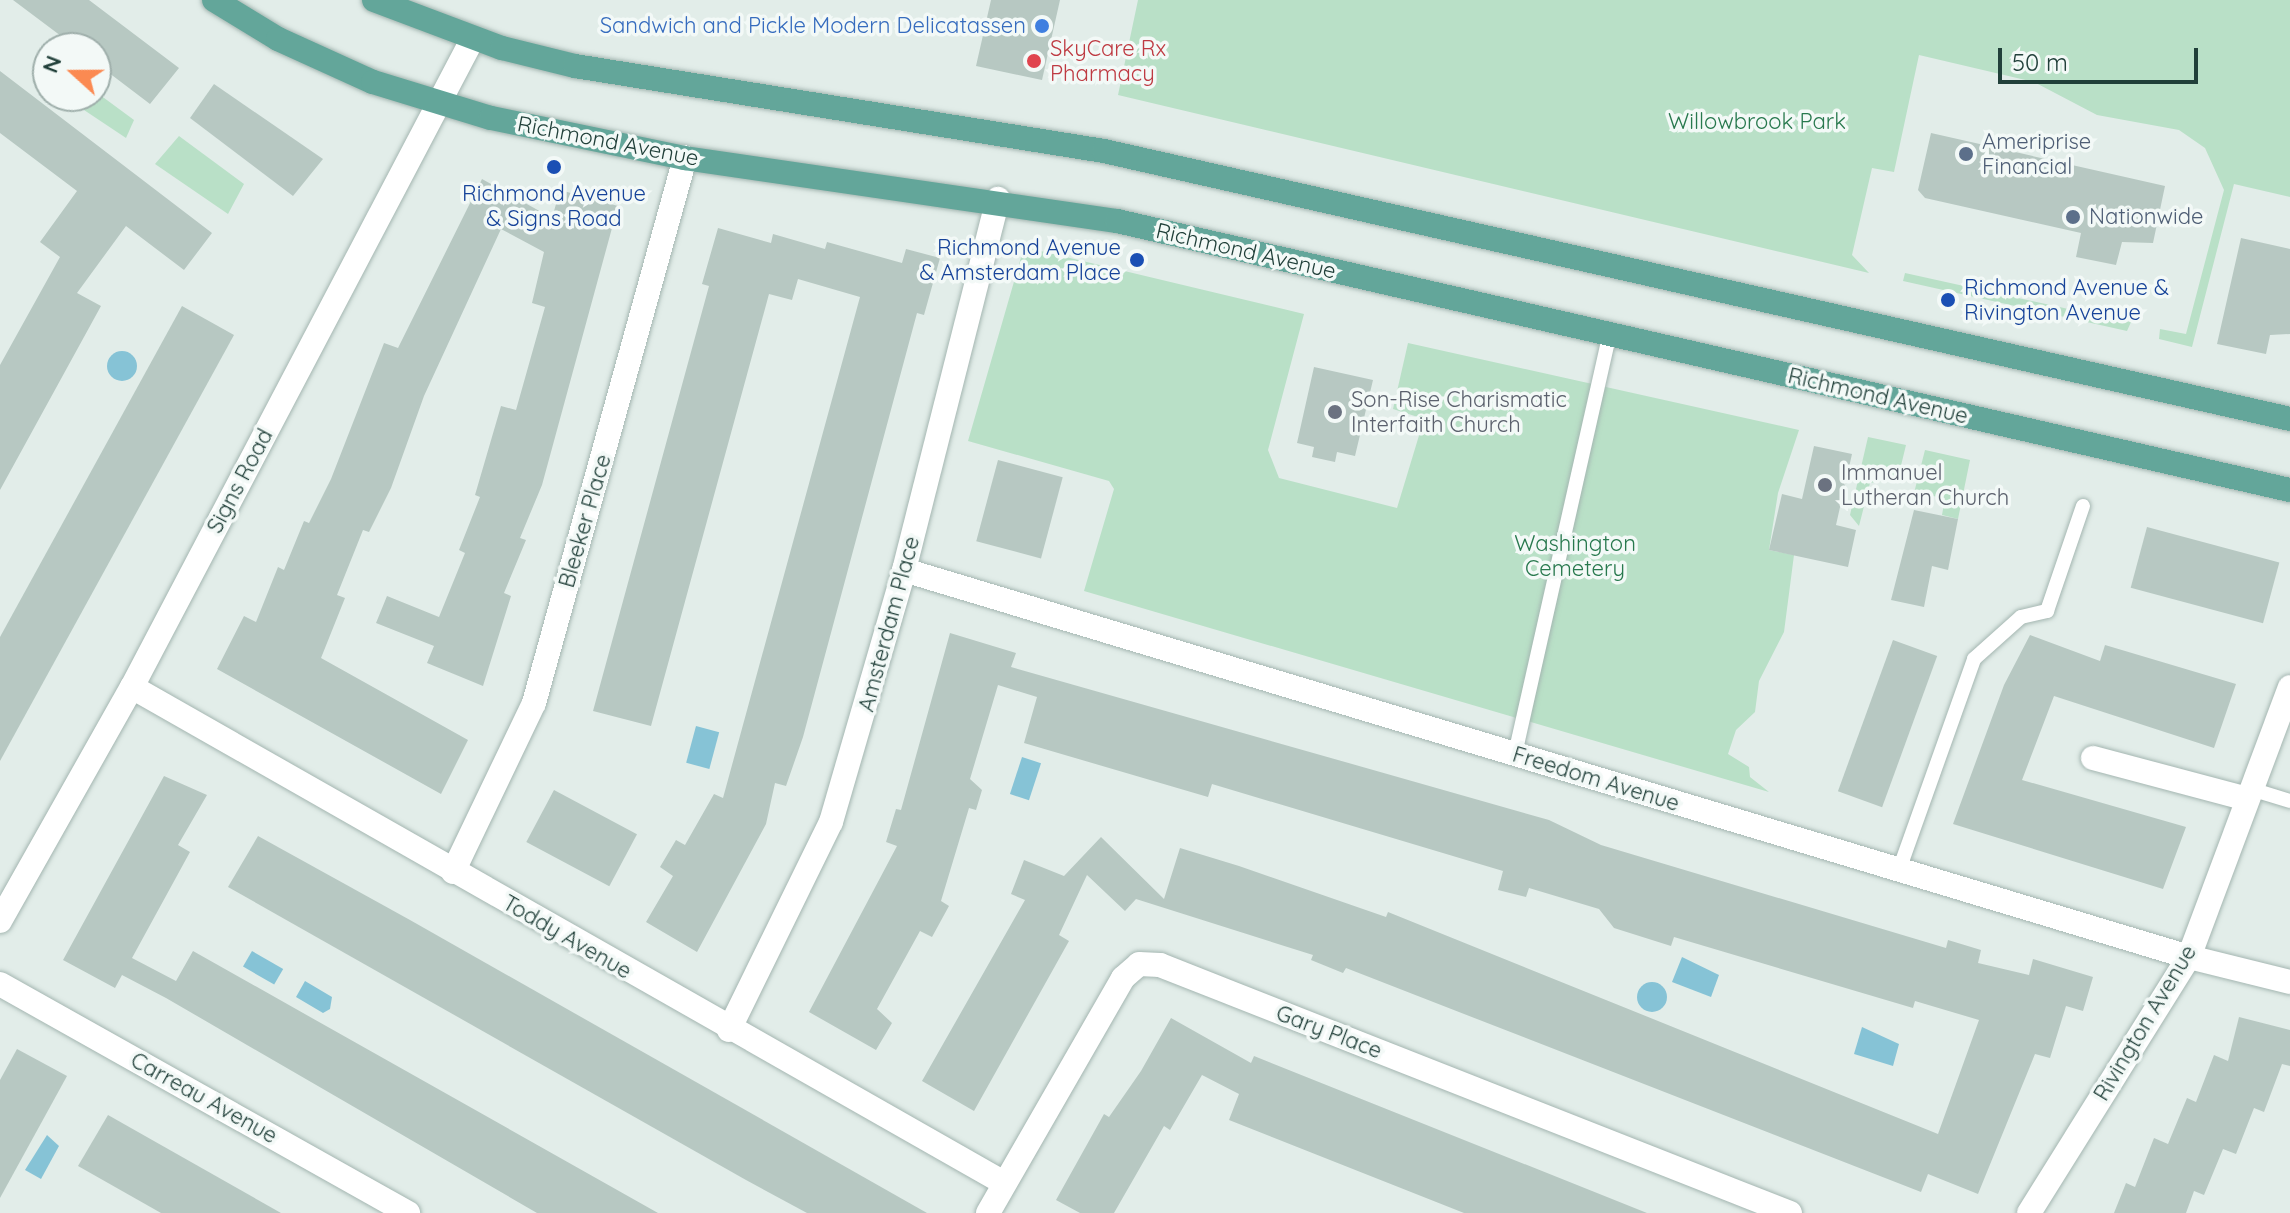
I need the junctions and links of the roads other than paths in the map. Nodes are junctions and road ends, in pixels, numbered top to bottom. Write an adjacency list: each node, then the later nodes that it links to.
1 (214, 0): 4 (main road, Richmond Avenue)
2 (374, 0): 3 (main road)
3 (473, 38): 4 (street, Signs Road); 8 (main road)
4 (438, 104): 5 (main road, Richmond Avenue); 12 (street, Signs Road)
5 (685, 158): 6 (main road, Richmond Avenue); 19 (street, Bleeker Place)
6 (998, 199): 7 (main road, Richmond Avenue); 11 (street, Amsterdam Place)
7 (1610, 334): 9 (main road, Richmond Avenue); 14 (lane)
8 (2290, 419)
9 (2290, 490)
10 (2083, 506): 18 (lane)
11 (904, 570): 14 (street, Freedom Avenue); 24 (street, Amsterdam Place)
12 (132, 687): 19 (street, Toddy Avenue); 20 (street, Signs Road)
13 (2290, 687): 16 (street, Rivington Avenue)
14 (1515, 754): 18 (street, Freedom Avenue)
15 (2093, 758): 16 (street)
16 (2249, 794): 17 (lane); 21 (street, Rivington Avenue)
17 (2290, 801)
18 (1899, 870): 21 (street, Freedom Avenue)
19 (453, 872): 24 (street, Toddy Avenue)
20 (0, 921)
21 (2189, 957): 22 (street, Freedom Avenue); 29 (street, Rivington Avenue)
22 (2290, 982)
23 (0, 984): 26 (street, Carreau Avenue)
24 (729, 1030): 25 (street, Toddy Avenue)
25 (1004, 1183): 27 (street, Gary Place); 28 (street, Gary Place)
26 (408, 1213)
27 (988, 1213)
28 (1790, 1213)
29 (2029, 1213)

